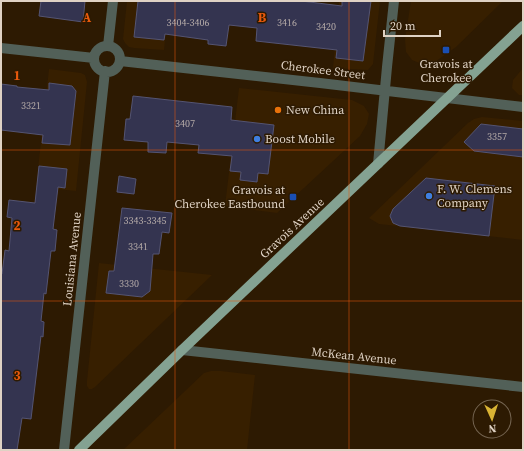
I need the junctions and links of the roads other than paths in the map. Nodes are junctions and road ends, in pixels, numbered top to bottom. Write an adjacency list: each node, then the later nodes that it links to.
1 (113, 1): 4 (street)
2 (394, 1): 9 (street)
3 (523, 26): 10 (main road, Gravois Avenue)
4 (108, 46): 6 (street); 7 (street)
5 (1, 48): 6 (street)
6 (94, 58): 8 (street)
7 (120, 61): 8 (street); 9 (street, Cherokee Street)
8 (105, 71): 15 (street, Louisiana Avenue)
9 (384, 90): 10 (street, Cherokee Street); 12 (street)
10 (447, 97): 11 (street, Cherokee Street); 12 (main road, Gravois Avenue)
11 (523, 107)
12 (378, 164): 13 (main road, Gravois Avenue)
13 (182, 350): 14 (street, McKean Avenue); 16 (main road, Gravois Avenue)
14 (523, 387)
15 (64, 450)
16 (79, 450)

